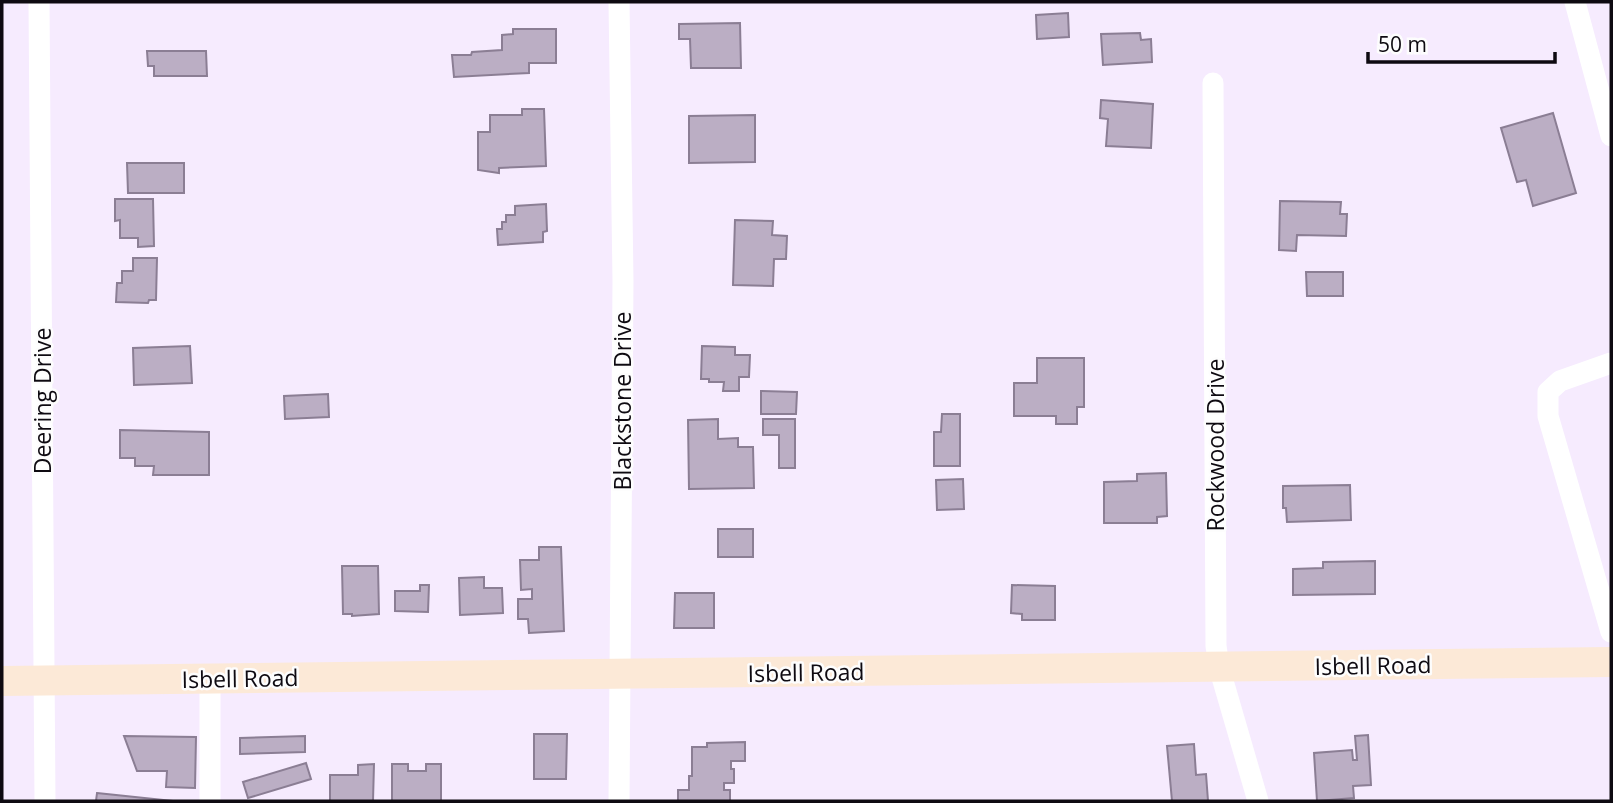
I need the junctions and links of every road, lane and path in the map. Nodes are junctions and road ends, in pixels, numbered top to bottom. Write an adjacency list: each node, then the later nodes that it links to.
1 (39, 2): 13 (street, Deering Drive)
2 (619, 2): 10 (street, Blackstone Drive)
3 (1575, 2): 5 (street)
4 (1213, 83): 9 (street, Rockwood Drive)
5 (1611, 136)
6 (1611, 363): 7 (street)
7 (1611, 632)
8 (1611, 662): 9 (street, Isbell Road)
9 (1219, 667): 10 (street, Isbell Road); 17 (street, Rockwood Drive)
10 (621, 674): 11 (street, Isbell Road); 16 (street, Blackstone Drive)
11 (210, 679): 13 (street, Isbell Road); 15 (street)
12 (2, 681): 13 (street, Isbell Road)
13 (44, 681): 14 (street, Deering Drive)
14 (45, 801)
15 (210, 801)
16 (619, 801)
17 (1258, 801)

